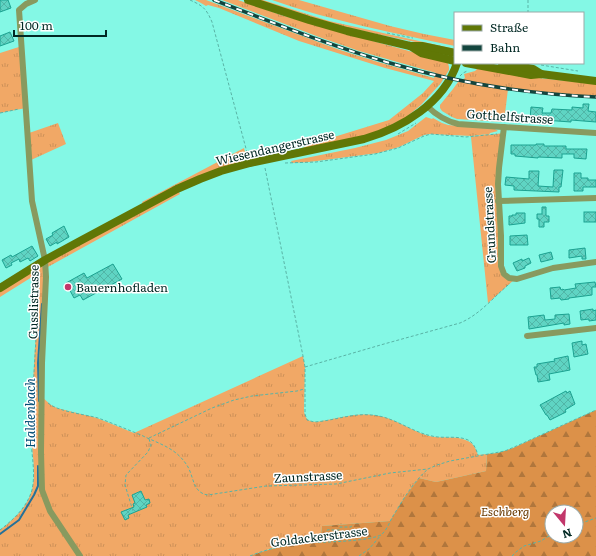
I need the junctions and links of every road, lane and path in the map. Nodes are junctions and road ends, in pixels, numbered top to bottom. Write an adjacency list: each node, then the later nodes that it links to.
1 (35, 0): 30 (street, Gusslistrasse)
2 (190, 0): 25 (path)
3 (248, 0): 8 (main road)
4 (528, 0): 5 (path)
5 (528, 12)
6 (385, 32): 7 (path)
7 (416, 39)
8 (410, 46): 9 (main road); 10 (main road)
9 (454, 53)
10 (454, 61)
11 (457, 64): 20 (main road, Wiesendangerstrasse)
12 (472, 64): 17 (main road)
13 (507, 64): 17 (main road)
14 (538, 65): 16 (path)
15 (471, 70): 18 (path)
16 (584, 72)
17 (541, 74): 19 (main road)
18 (458, 78)
19 (596, 81)
20 (427, 106): 23 (street, Gotthelfstrasse); 25 (main road, Wiesendangerstrasse)
21 (18, 109): 22 (path)
22 (0, 113)
23 (504, 130): 24 (street, Gotthelfstrasse); 26 (path); 29 (street, Grundstrasse)
24 (596, 133)
25 (250, 163): 30 (main road, Wiesendangerstrasse)
26 (284, 163)
27 (265, 166): 37 (path)
28 (596, 198): 29 (street)
29 (498, 201): 32 (street, Grundstrasse)
30 (45, 260): 34 (main road, Wiesendangerstrasse); 39 (street, Gusslistrasse)
31 (596, 262): 32 (street)
32 (515, 279): 37 (path)
33 (39, 286): 48 (path)
34 (0, 288)
35 (596, 328): 36 (street)
36 (527, 336)
37 (305, 367): 38 (path)
38 (304, 389): 41 (path); 42 (path)
39 (42, 397): 41 (path, Zaunstrasse); 52 (street, Gusslistrasse)
40 (596, 410): 42 (path, Zaunstrasse)
41 (148, 439): 43 (path, Zaunstrasse); 44 (path)
42 (478, 455): 43 (path, Zaunstrasse)
43 (428, 469): 49 (path, Goldackerstrasse)
44 (133, 511)
45 (596, 518): 46 (path)
46 (584, 522)
47 (353, 524): 51 (path)
48 (0, 530)
49 (382, 534): 51 (path, Goldackerstrasse); 54 (path)
50 (544, 539): 55 (path)
51 (318, 542): 53 (path, Goldackerstrasse)
52 (80, 556)
53 (250, 556)
54 (359, 556)
55 (512, 556)

